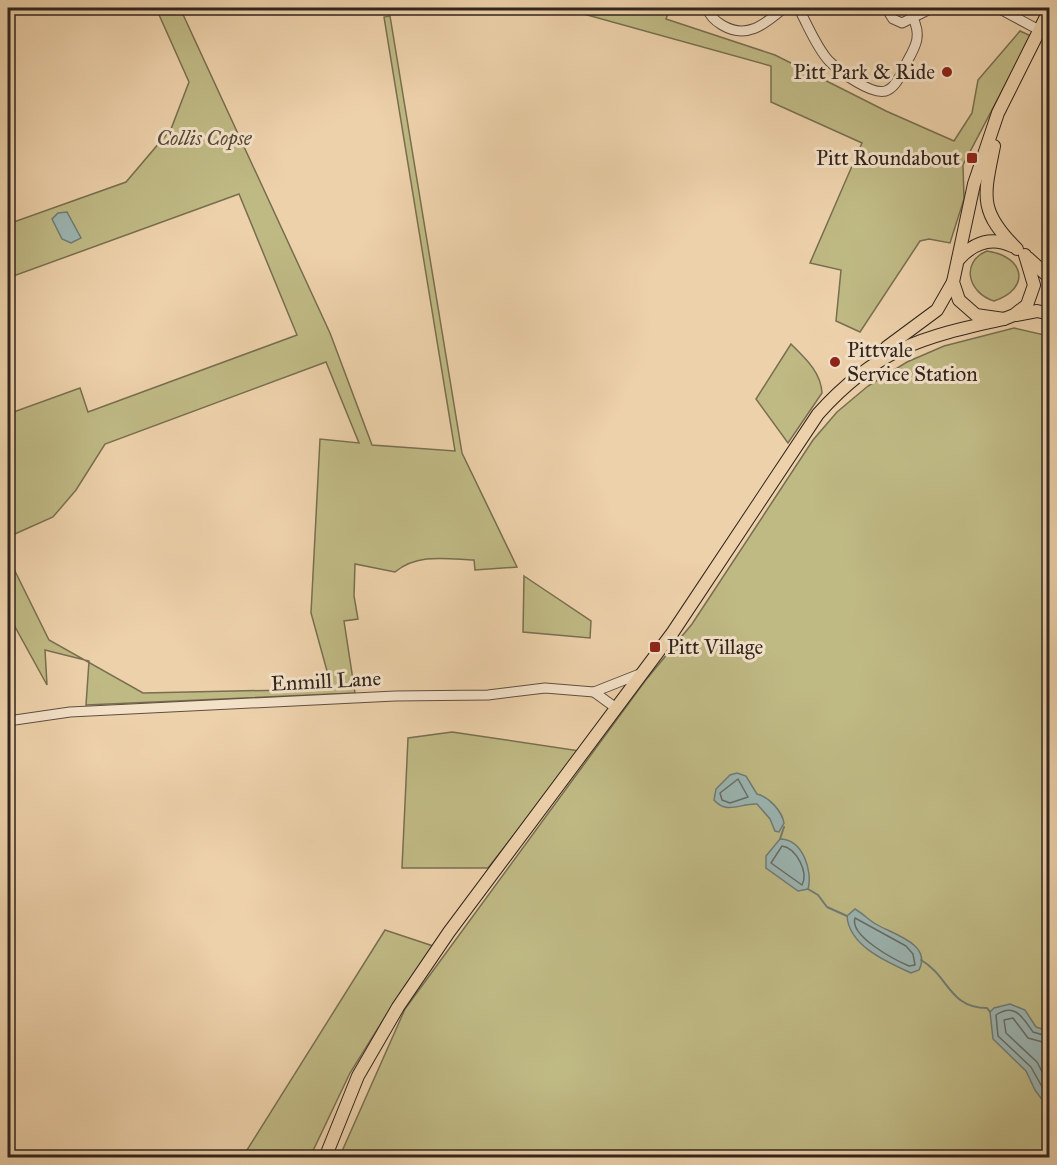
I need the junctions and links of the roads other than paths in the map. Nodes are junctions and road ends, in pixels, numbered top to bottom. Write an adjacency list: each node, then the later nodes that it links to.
1 (707, 8): 2 (street)
2 (784, 8)
3 (789, 8): 8 (street)
4 (886, 8): 9 (street)
5 (932, 8): 9 (street)
6 (998, 8): 10 (street)
7 (1050, 9): 10 (main road)
8 (801, 10): 9 (street)
9 (913, 18)
10 (1039, 30): 11 (main road)
11 (1008, 96): 12 (main road); 13 (main road)
12 (1021, 252): 13 (main road); 14 (main road); 17 (main road)
13 (958, 261): 15 (main road)
14 (1050, 278)
15 (953, 282): 17 (main road); 18 (main road)
16 (1050, 314): 17 (main road)
17 (1009, 317): 18 (main road)
18 (876, 361): 19 (main road)
19 (642, 673): 20 (street, Enmill Lane); 21 (main road)
20 (594, 692): 21 (street); 22 (street, Enmill Lane)
21 (616, 708): 23 (main road)
22 (8, 721)
23 (325, 1158)

